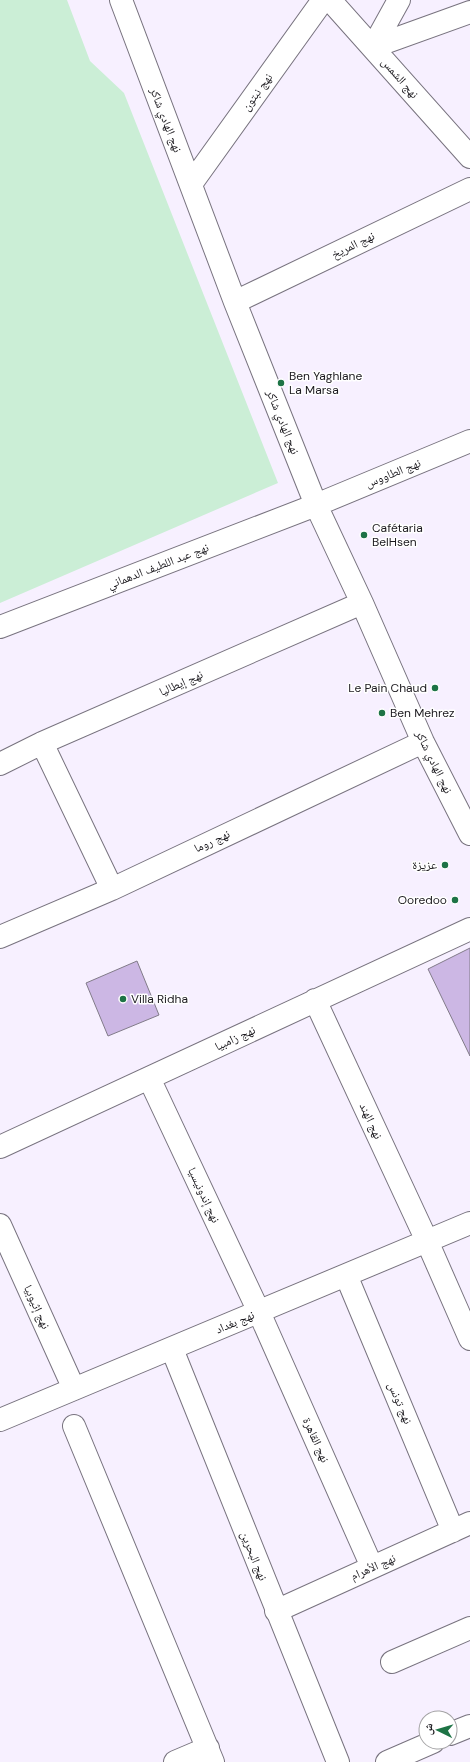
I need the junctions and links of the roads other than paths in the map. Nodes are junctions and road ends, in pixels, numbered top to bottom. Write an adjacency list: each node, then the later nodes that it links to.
1 (121, 0): 8 (street, نهج الهادي شاكر)
2 (323, 0): 8 (street, نهج نبتون)
3 (330, 0): 6 (street, نهج الشمس)
4 (399, 0): 6 (street)
5 (470, 12): 6 (street)
6 (373, 47): 7 (street, نهج الشمس)
7 (470, 157)
8 (191, 184): 10 (street, نهج الهادي شاكر)
9 (470, 189): 10 (street, نهج المريخ)
10 (235, 302): 12 (street, نهج الهادي شاكر)
11 (470, 441): 12 (street, نهج الطاووس)
12 (316, 505): 13 (street, نهج الهادي شاكر); 14 (street, نهج عبد اللطيف الدهماني)
13 (362, 603): 15 (street, نهج الهادي شاكر); 16 (street, نهج إيطاليا)
14 (0, 627)
15 (423, 742): 18 (street, نهج الهادي شاكر); 19 (street, نهج روما)
16 (42, 743): 17 (street, نهج إيطاليا); 19 (street)
17 (0, 764)
18 (470, 834)
19 (112, 889): 21 (street, نهج روما)
20 (470, 929): 22 (street, نهج زامبيا)
21 (0, 937)
22 (315, 1000): 23 (street, نهج زامبيا); 27 (street, نهج الهند)
23 (149, 1078): 24 (street, نهج زامبيا); 29 (street, نهج إندونيسيا)
24 (0, 1146)
25 (470, 1223): 27 (street, نهج بغداد)
26 (0, 1225): 32 (street, نهج إثيوبيا)
27 (427, 1241): 28 (street, نهج بغداد); 30 (street, نهج الهند)
28 (346, 1275): 29 (street, نهج بغداد); 35 (street, نهج تونس)
29 (259, 1312): 31 (street, نهج بغداد); 36 (street, نهج القاهرة)
30 (470, 1339)
31 (172, 1349): 32 (street, نهج بغداد); 37 (street, نهج البحرين)
32 (74, 1389): 33 (street, نهج بغداد)
33 (0, 1420)
34 (74, 1426): 43 (street)
35 (462, 1527): 36 (street, نهج الأهرام)
36 (372, 1567): 37 (street, نهج الأهرام)
37 (276, 1611): 45 (street, نهج البحرين)
38 (470, 1628): 39 (street)
39 (392, 1662)
40 (470, 1726): 41 (street)
41 (458, 1731)
42 (418, 1749): 46 (street)
43 (211, 1755): 44 (street)
44 (175, 1762)
45 (338, 1762)
46 (387, 1762)

